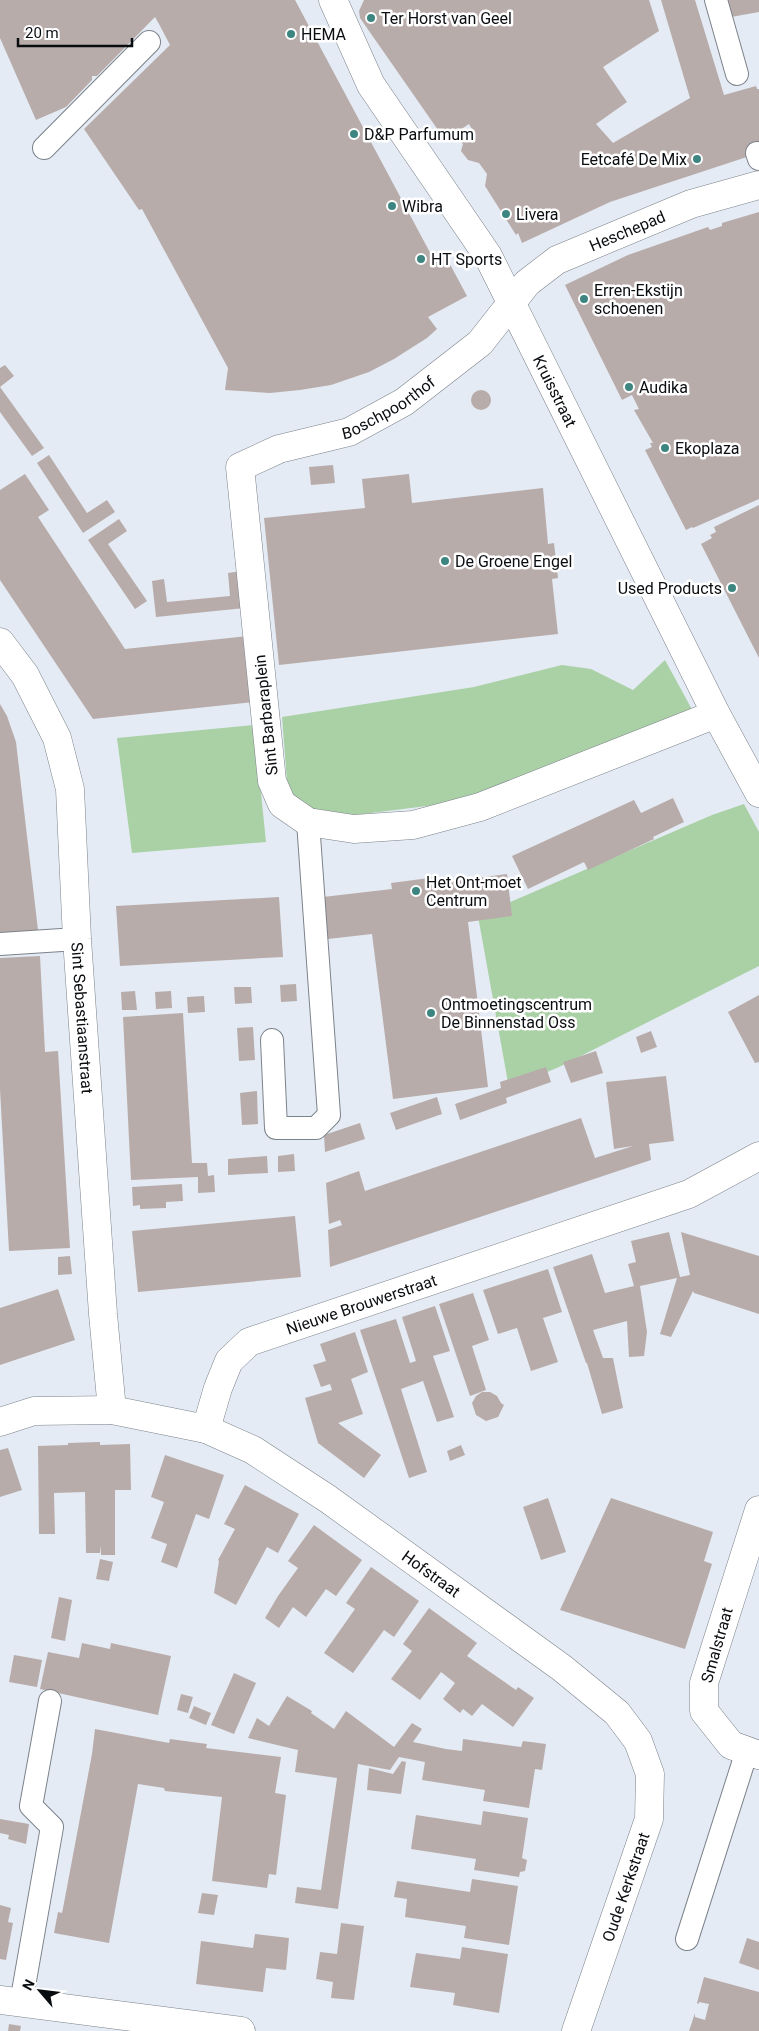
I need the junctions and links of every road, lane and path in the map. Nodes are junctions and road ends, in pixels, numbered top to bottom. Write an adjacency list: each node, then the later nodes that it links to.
1 (333, 0): 7 (street, Kruisstraat)
2 (716, 0): 4 (lane)
3 (149, 42): 5 (lane)
4 (737, 74)
5 (44, 148)
6 (759, 185): 7 (street, Heschepad)
7 (510, 303): 8 (street, Boschpoorthof); 10 (street, Kruisstraat)
8 (240, 466): 12 (street, Sint Barbaraplein)
9 (0, 642): 13 (street, Sint Sebastiaanstraat)
10 (716, 714): 11 (street, Kruisstraat); 12 (street, Sint Barbaraplein)
11 (759, 793)
12 (308, 822): 15 (lane)
13 (77, 939): 14 (lane); 17 (street, Sint Sebastiaanstraat)
14 (0, 944)
15 (272, 1040)
16 (759, 1156): 19 (street, Nieuwe Brouwerstraat)
17 (112, 1410): 18 (street); 19 (street)
18 (0, 1422)
19 (206, 1428): 22 (street, Hofstraat)
20 (759, 1510): 23 (street, Smalstraat)
21 (50, 1701): 25 (lane)
22 (638, 1741): 27 (street, Oude Kerkstraat)
23 (753, 1753): 24 (lane)
24 (687, 1939)
25 (10, 2001): 26 (street)
26 (241, 2031)
27 (576, 2031)

